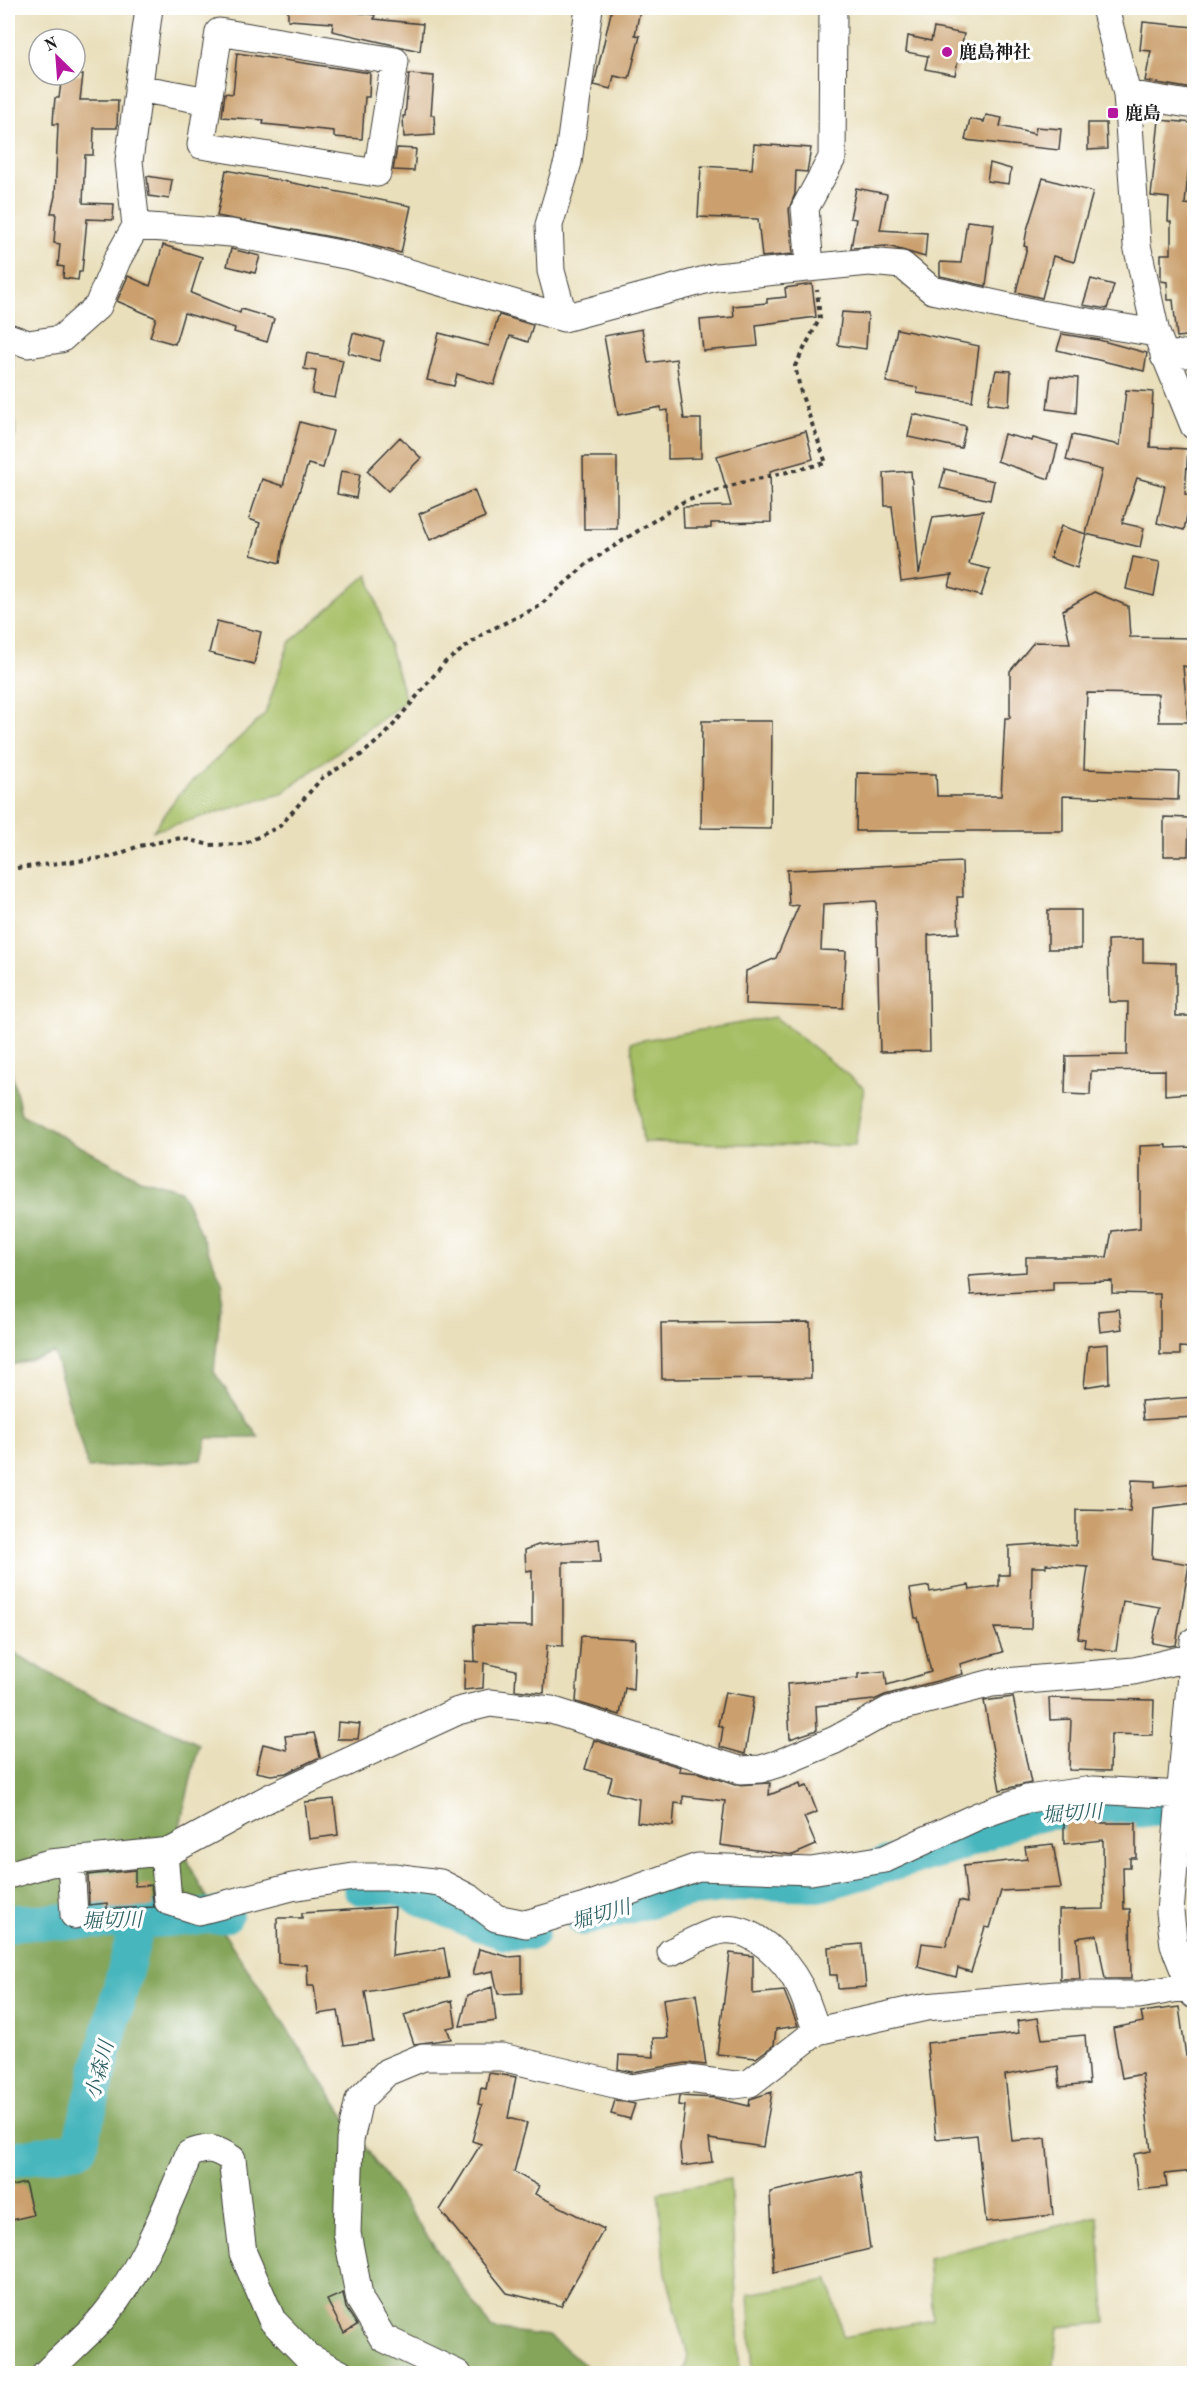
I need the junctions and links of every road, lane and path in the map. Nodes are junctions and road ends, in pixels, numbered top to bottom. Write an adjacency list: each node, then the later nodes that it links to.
1 (149, 8): 5 (street)
2 (589, 8): 11 (street)
3 (833, 8): 10 (street)
4 (1105, 8): 6 (street)
5 (138, 88): 7 (street); 9 (street)
6 (1127, 94): 8 (street); 13 (street)
7 (208, 100): 7 (street)
8 (1194, 105)
9 (136, 226): 11 (street); 12 (street)
10 (813, 266): 11 (street); 13 (street); 16 (path)
11 (564, 318)
12 (8, 337)
13 (1160, 344): 14 (street); 15 (street)
14 (1194, 353)
15 (1194, 426)
16 (8, 869)
17 (1193, 1649): 18 (street); 19 (street)
18 (1182, 1795): 19 (street); 24 (street)
19 (164, 1852): 20 (street)
20 (71, 1861): 21 (street); 22 (street)
21 (8, 1875)
22 (74, 1915)
23 (671, 1952): 25 (street)
24 (1192, 1990): 25 (street)
25 (817, 2031): 28 (street)
26 (45, 2373): 27 (street)
27 (341, 2373)
28 (458, 2373)

